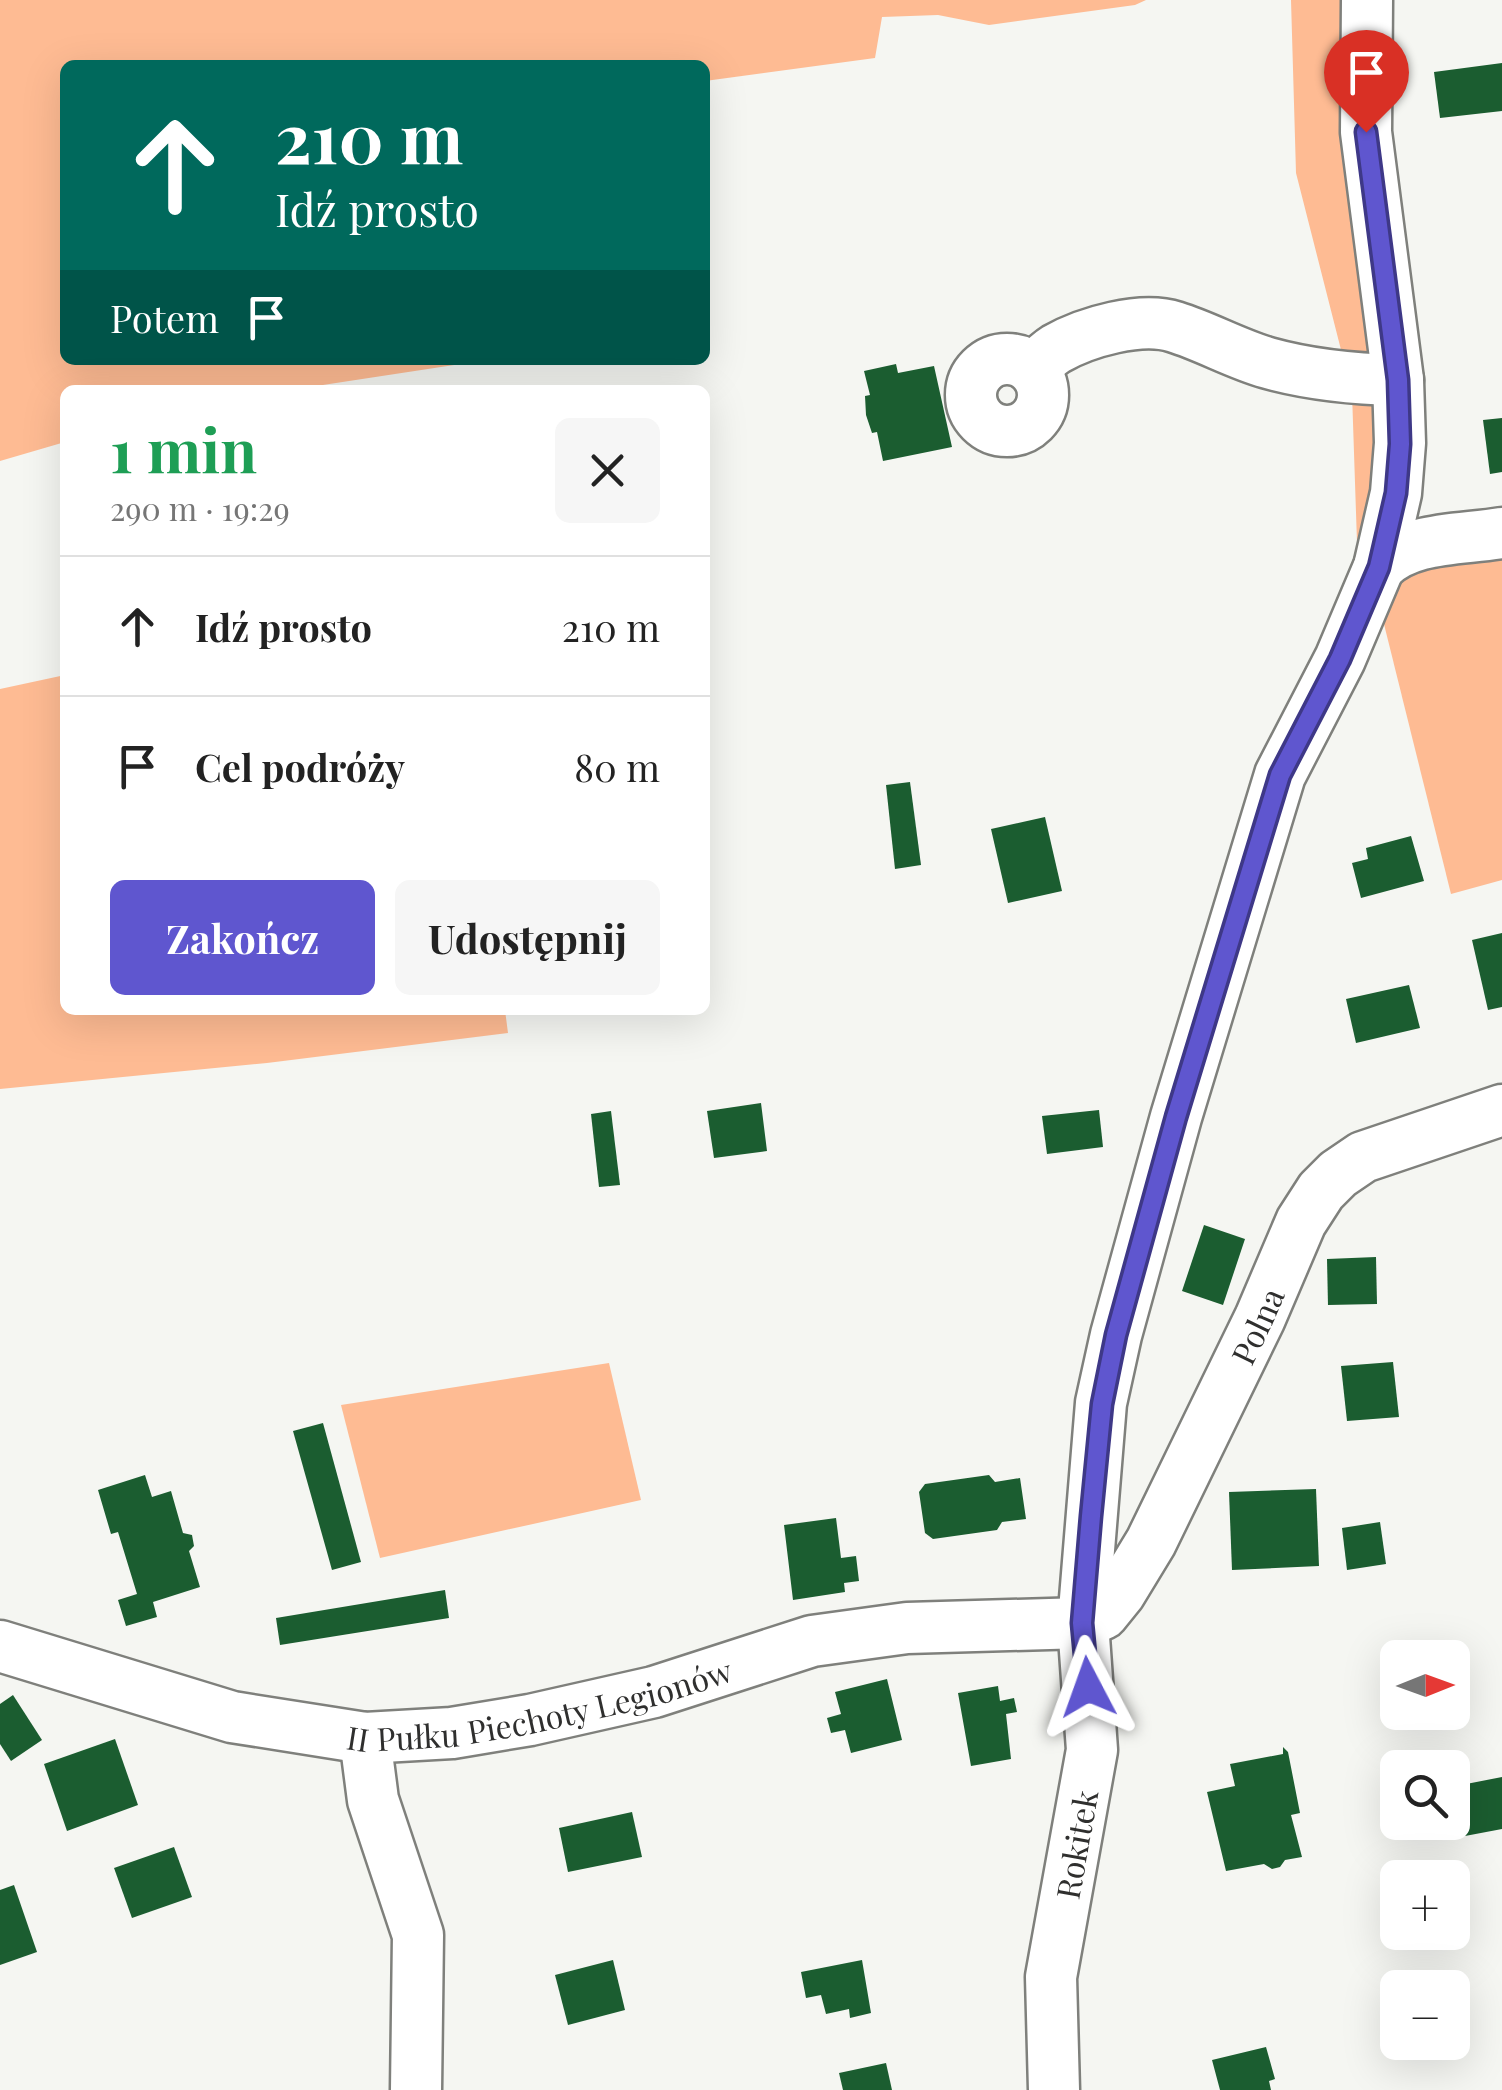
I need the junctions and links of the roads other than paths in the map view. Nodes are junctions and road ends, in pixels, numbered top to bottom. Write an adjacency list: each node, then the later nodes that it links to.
1 (1367, 0): 3 (street, Rokitek)
2 (1033, 369): 3 (street)
3 (1398, 380): 5 (street, Rokitek)
4 (1502, 533): 5 (street)
5 (1379, 567): 7 (street, Rokitek)
6 (1502, 1110): 7 (street, Polna)
7 (1082, 1623): 9 (street, II Pułku Piechoty Legionów); 11 (street, Rokitek)
8 (0, 1646): 9 (street, II Pułku Piechoty Legionów)
9 (365, 1738): 10 (street)
10 (416, 2090)
11 (1054, 2090)

